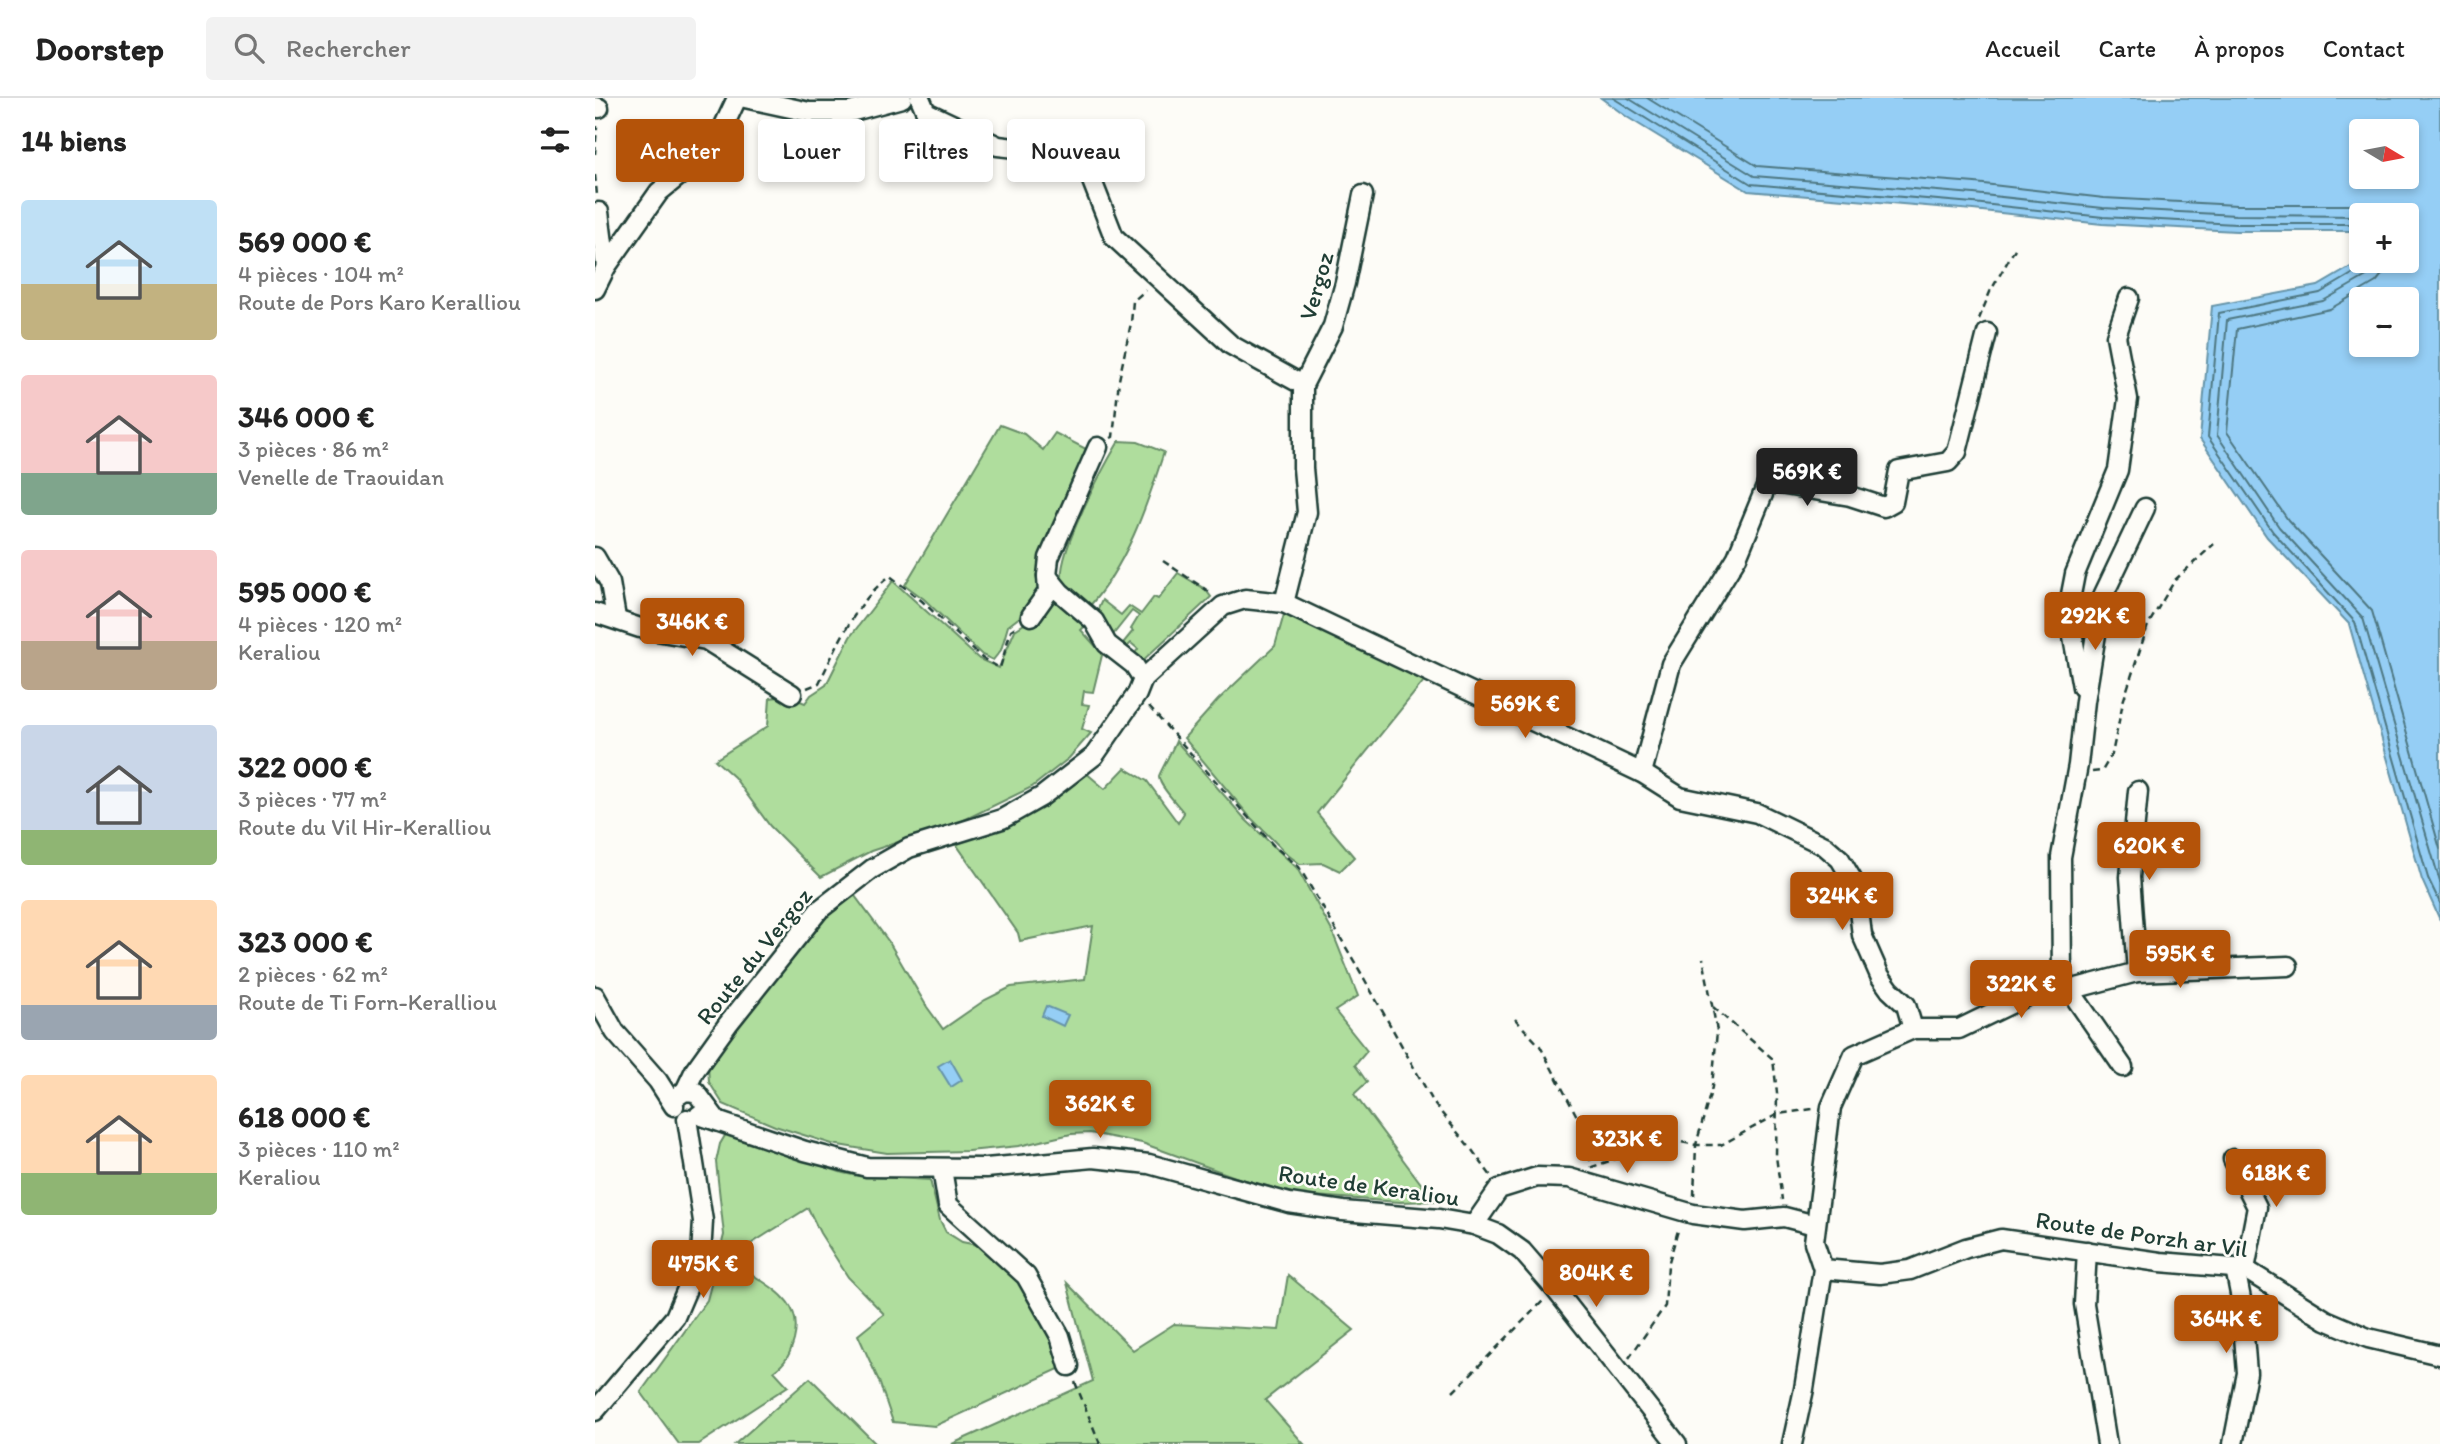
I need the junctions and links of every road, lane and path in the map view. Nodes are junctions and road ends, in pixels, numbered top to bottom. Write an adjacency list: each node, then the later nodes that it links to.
1 (737, 98): 10 (street)
2 (745, 98): 3 (street)
3 (902, 98)
4 (920, 98): 11 (street)
5 (597, 108): 6 (path)
6 (595, 155)
7 (595, 174): 9 (path)
8 (1363, 195): 15 (street, Vergoz)
9 (599, 212): 10 (street)
10 (606, 267): 12 (street)
11 (1160, 279): 15 (street); 16 (path)
12 (595, 289)
13 (2129, 298): 29 (street)
14 (1987, 333): 31 (street)
15 (1303, 385): 22 (street)
16 (1098, 447): 21 (street)
17 (2145, 508): 29 (street)
18 (2214, 544): 30 (path)
19 (595, 557): 26 (street)
20 (1163, 561): 23 (path)
21 (1047, 576): 25 (street); 27 (street)
22 (1284, 603): 23 (street); 31 (street)
23 (1223, 606): 27 (street, Route du Vergoz)
24 (595, 613): 26 (street)
25 (1031, 616): 28 (path)
26 (616, 618): 28 (street)
27 (1140, 686): 42 (street, Route du Vergoz); 49 (path)
28 (792, 694)
29 (2085, 701): 30 (street)
30 (2078, 765): 36 (street)
31 (1642, 773): 40 (street)
32 (2138, 790): 35 (street)
33 (1703, 958): 38 (path)
34 (2288, 966): 35 (street)
35 (2137, 972): 36 (street)
36 (2066, 984): 40 (street); 41 (street)
37 (595, 996): 42 (street, Route de Keraliou)
38 (1711, 1006): 44 (path); 45 (path)
39 (1515, 1019): 45 (path)
40 (1913, 1029): 43 (street)
41 (2123, 1067)
42 (693, 1105): 46 (street, Route du Vergoz); 46 (street); 48 (street, Route de Keraliou)
43 (1831, 1107): 44 (path); 53 (street)
44 (1778, 1114): 45 (path); 51 (path)
45 (1696, 1145): 50 (path)
46 (693, 1150): 62 (street, Route du Vergoz)
47 (2233, 1159): 55 (street)
48 (942, 1169): 52 (street, Route de Keraliou); 59 (street)
49 (1499, 1189): 50 (street); 52 (street)
50 (1693, 1214): 51 (street); 60 (path)
51 (1784, 1217): 53 (street)
52 (1474, 1225): 57 (street, Route de Keraliou)
53 (1815, 1225): 56 (street)
54 (2087, 1251): 55 (street, Route de Porzh ar Vil); 56 (street, Route de Porzh ar Vil); 66 (street)
55 (2240, 1268): 58 (street, Route de Porzh ar Vil); 67 (street)
56 (1823, 1269): 65 (street)
57 (1555, 1289): 60 (street, Route de Keraliou); 61 (path)
58 (2440, 1355)
59 (1069, 1366): 63 (path)
60 (1619, 1373): 64 (street, Route de Keraliou)
61 (1453, 1392)
62 (595, 1411)
63 (1100, 1444)
64 (1677, 1444)
65 (1792, 1444)
66 (2108, 1444)
67 (2233, 1444)

